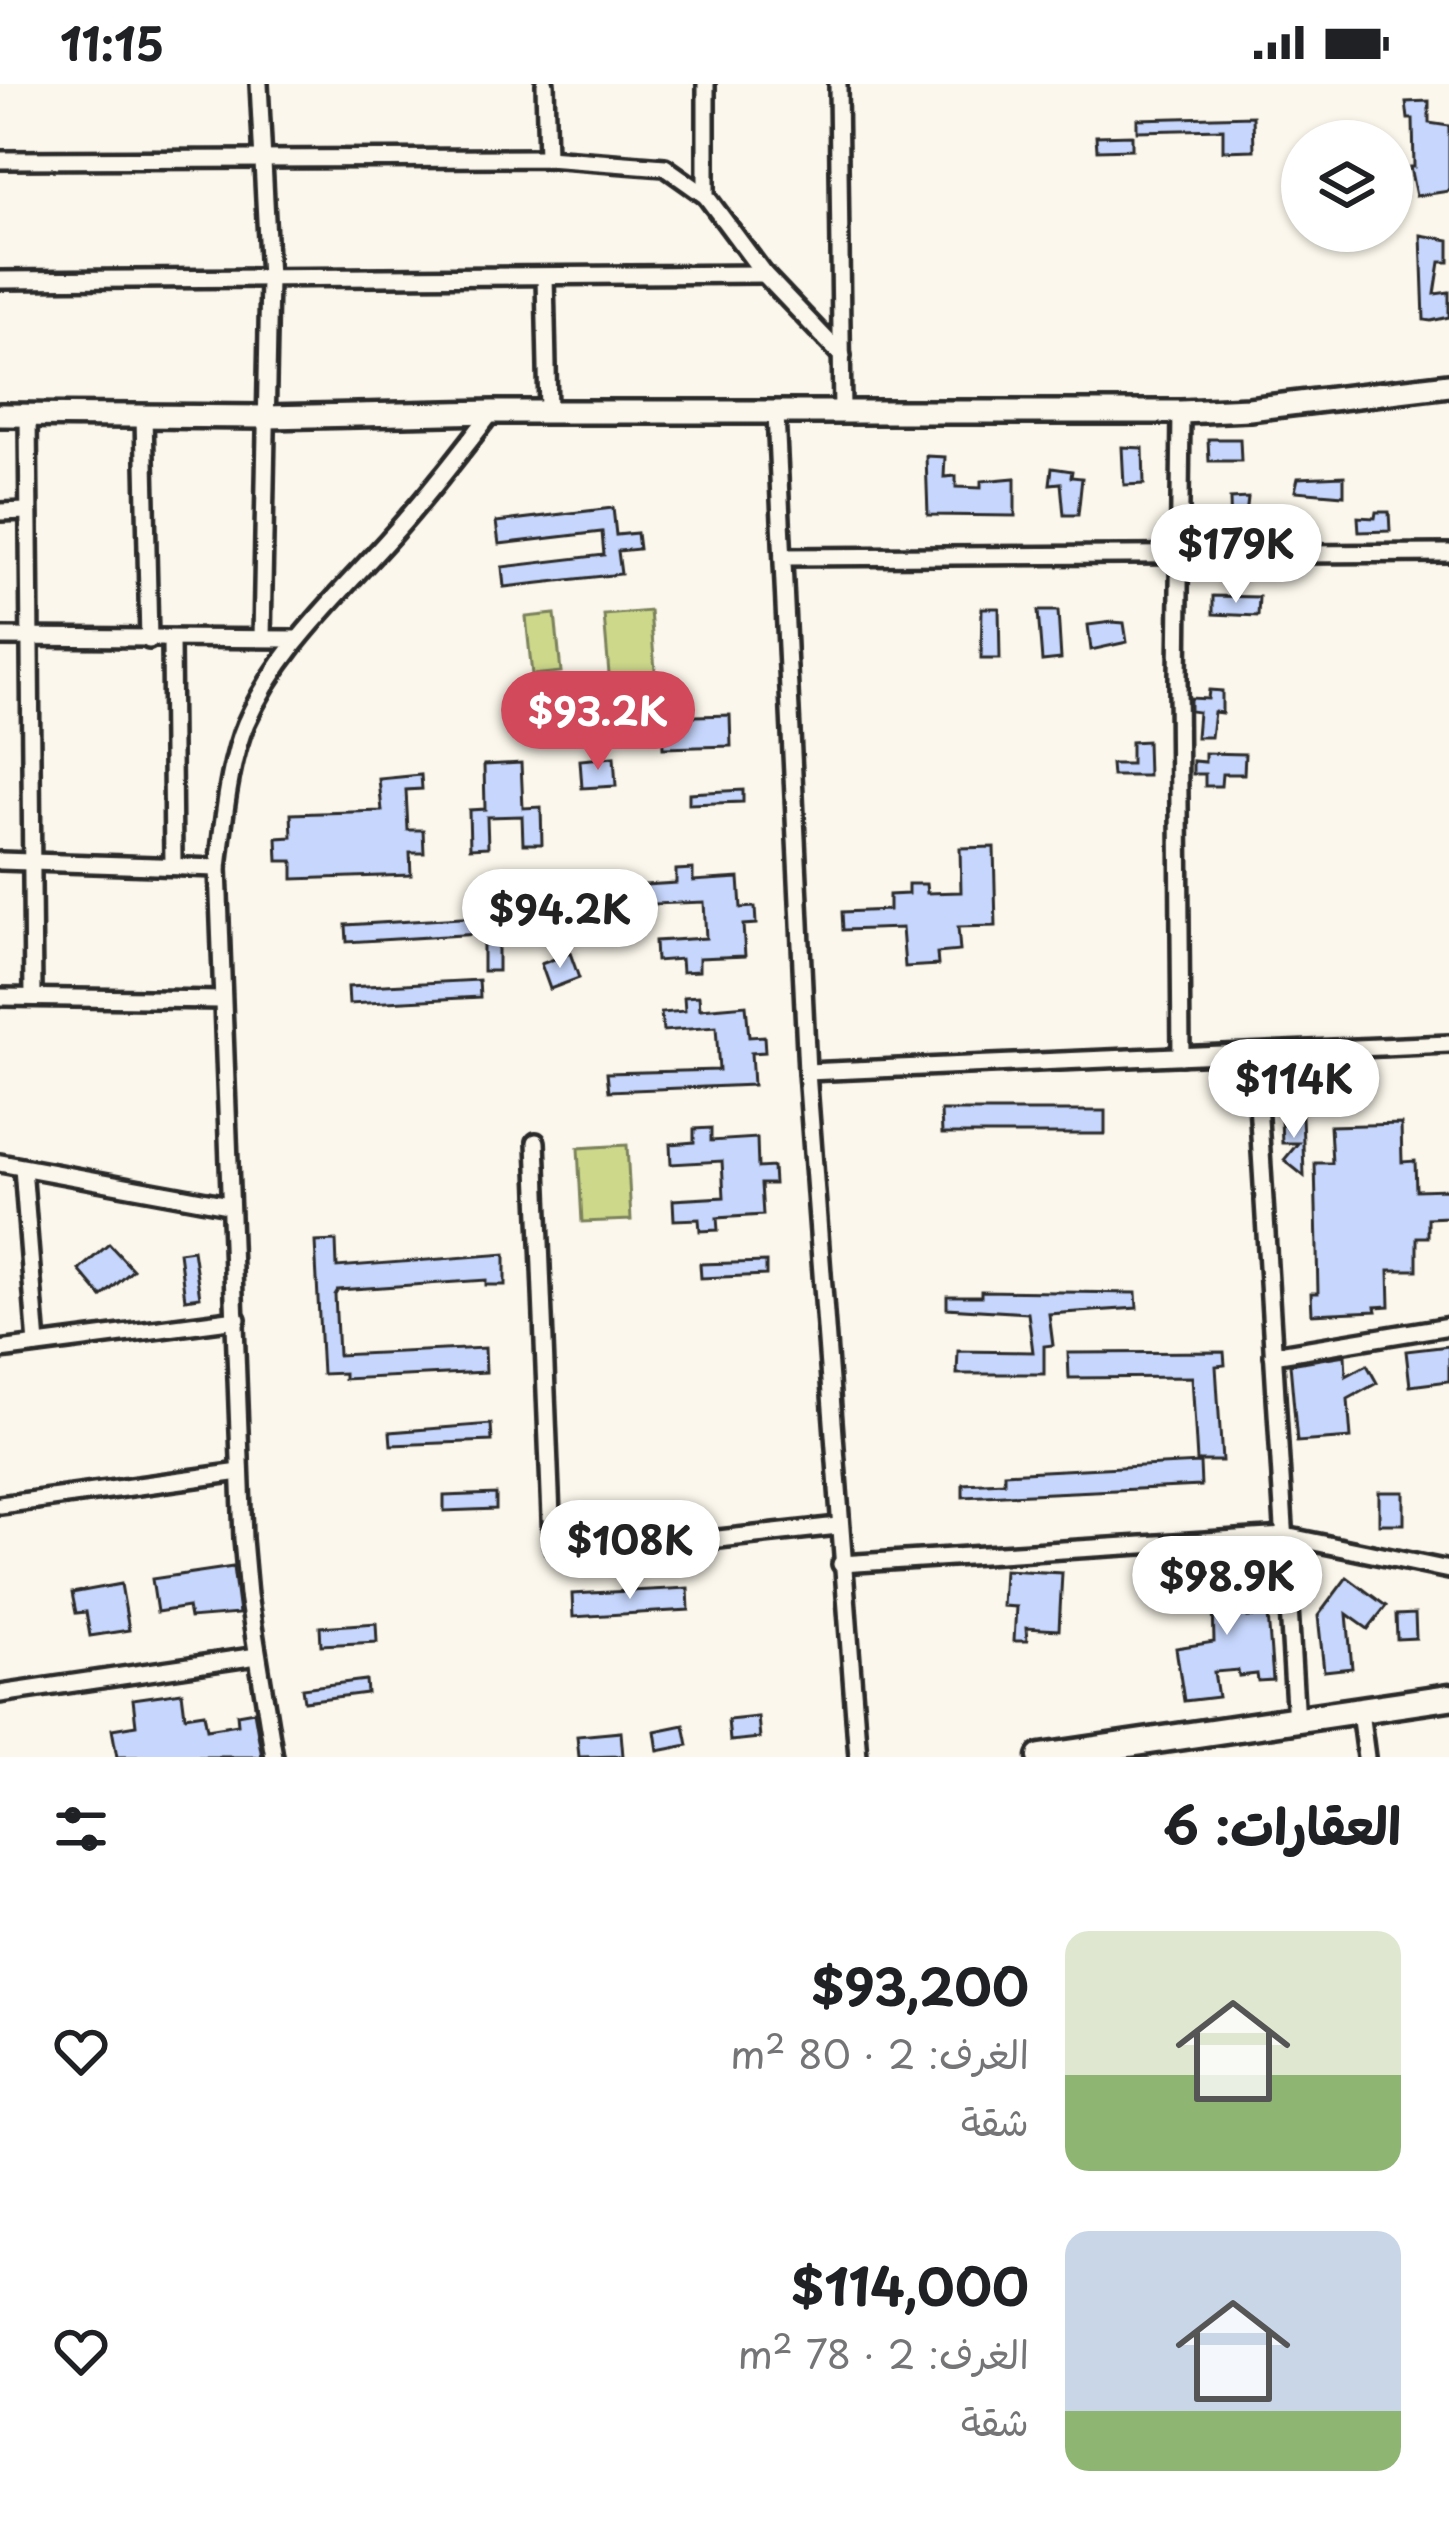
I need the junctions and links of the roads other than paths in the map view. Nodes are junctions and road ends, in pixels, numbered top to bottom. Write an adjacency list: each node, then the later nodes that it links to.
1 (259, 84): 7 (street)
2 (545, 84): 5 (street)
3 (706, 84): 8 (street)
4 (838, 84): 13 (street)
5 (547, 158): 7 (street); 8 (street)
6 (0, 160): 7 (street)
7 (264, 160): 11 (street)
8 (706, 196): 9 (street)
9 (764, 274): 10 (street); 13 (street)
10 (544, 277): 11 (street); 16 (street)
11 (269, 278): 12 (street); 23 (street)
12 (0, 280)
13 (842, 356): 19 (street)
14 (1449, 385): 17 (street)
15 (492, 412): 16 (street); 23 (street); 32 (street)
16 (548, 412): 18 (street)
17 (1181, 412): 19 (street); 27 (street)
18 (776, 414): 19 (street); 28 (street)
19 (842, 414)
20 (0, 415): 21 (street)
21 (28, 415): 22 (street); 24 (street)
22 (144, 416): 23 (street); 33 (street)
23 (268, 418): 31 (street)
24 (28, 511): 25 (street); 30 (street)
25 (0, 512)
26 (1449, 553): 27 (street)
27 (1179, 555): 28 (street); 44 (street)
28 (783, 557): 45 (street)
29 (0, 637): 30 (street)
30 (28, 637): 33 (street); 36 (street)
31 (262, 638): 32 (street); 34 (street)
32 (295, 639): 38 (street)
33 (149, 640): 34 (street)
34 (171, 640): 37 (street)
35 (0, 861): 36 (street)
36 (31, 861): 37 (street); 39 (street)
37 (173, 864): 38 (street)
38 (218, 868): 41 (street)
39 (33, 997): 40 (street); 41 (street)
40 (0, 998)
41 (222, 1000): 49 (street)
42 (1449, 1044): 43 (street)
43 (1255, 1054): 44 (street); 54 (street)
44 (1181, 1056): 45 (street)
45 (807, 1072): 57 (street)
46 (536, 1142): 57 (street)
47 (0, 1163): 48 (street)
48 (23, 1168): 49 (street); 52 (street)
49 (228, 1205): 50 (street)
50 (237, 1319): 52 (street); 55 (street)
51 (1449, 1326): 54 (street)
52 (37, 1345): 53 (street)
53 (0, 1350)
54 (1273, 1355): 58 (street)
55 (240, 1472): 56 (street); 61 (street)
56 (0, 1505)
57 (838, 1526): 59 (street)
58 (1285, 1536): 59 (street); 60 (street); 65 (street)
59 (841, 1564): 67 (street)
60 (1449, 1570)
61 (257, 1656): 62 (street); 66 (street)
62 (0, 1694)
63 (1449, 1697): 64 (main road)
64 (1360, 1712): 65 (main road); 69 (street)
65 (1296, 1722): 68 (main road)
66 (274, 1757)
67 (858, 1757)
68 (1041, 1757)
69 (1366, 1757)

